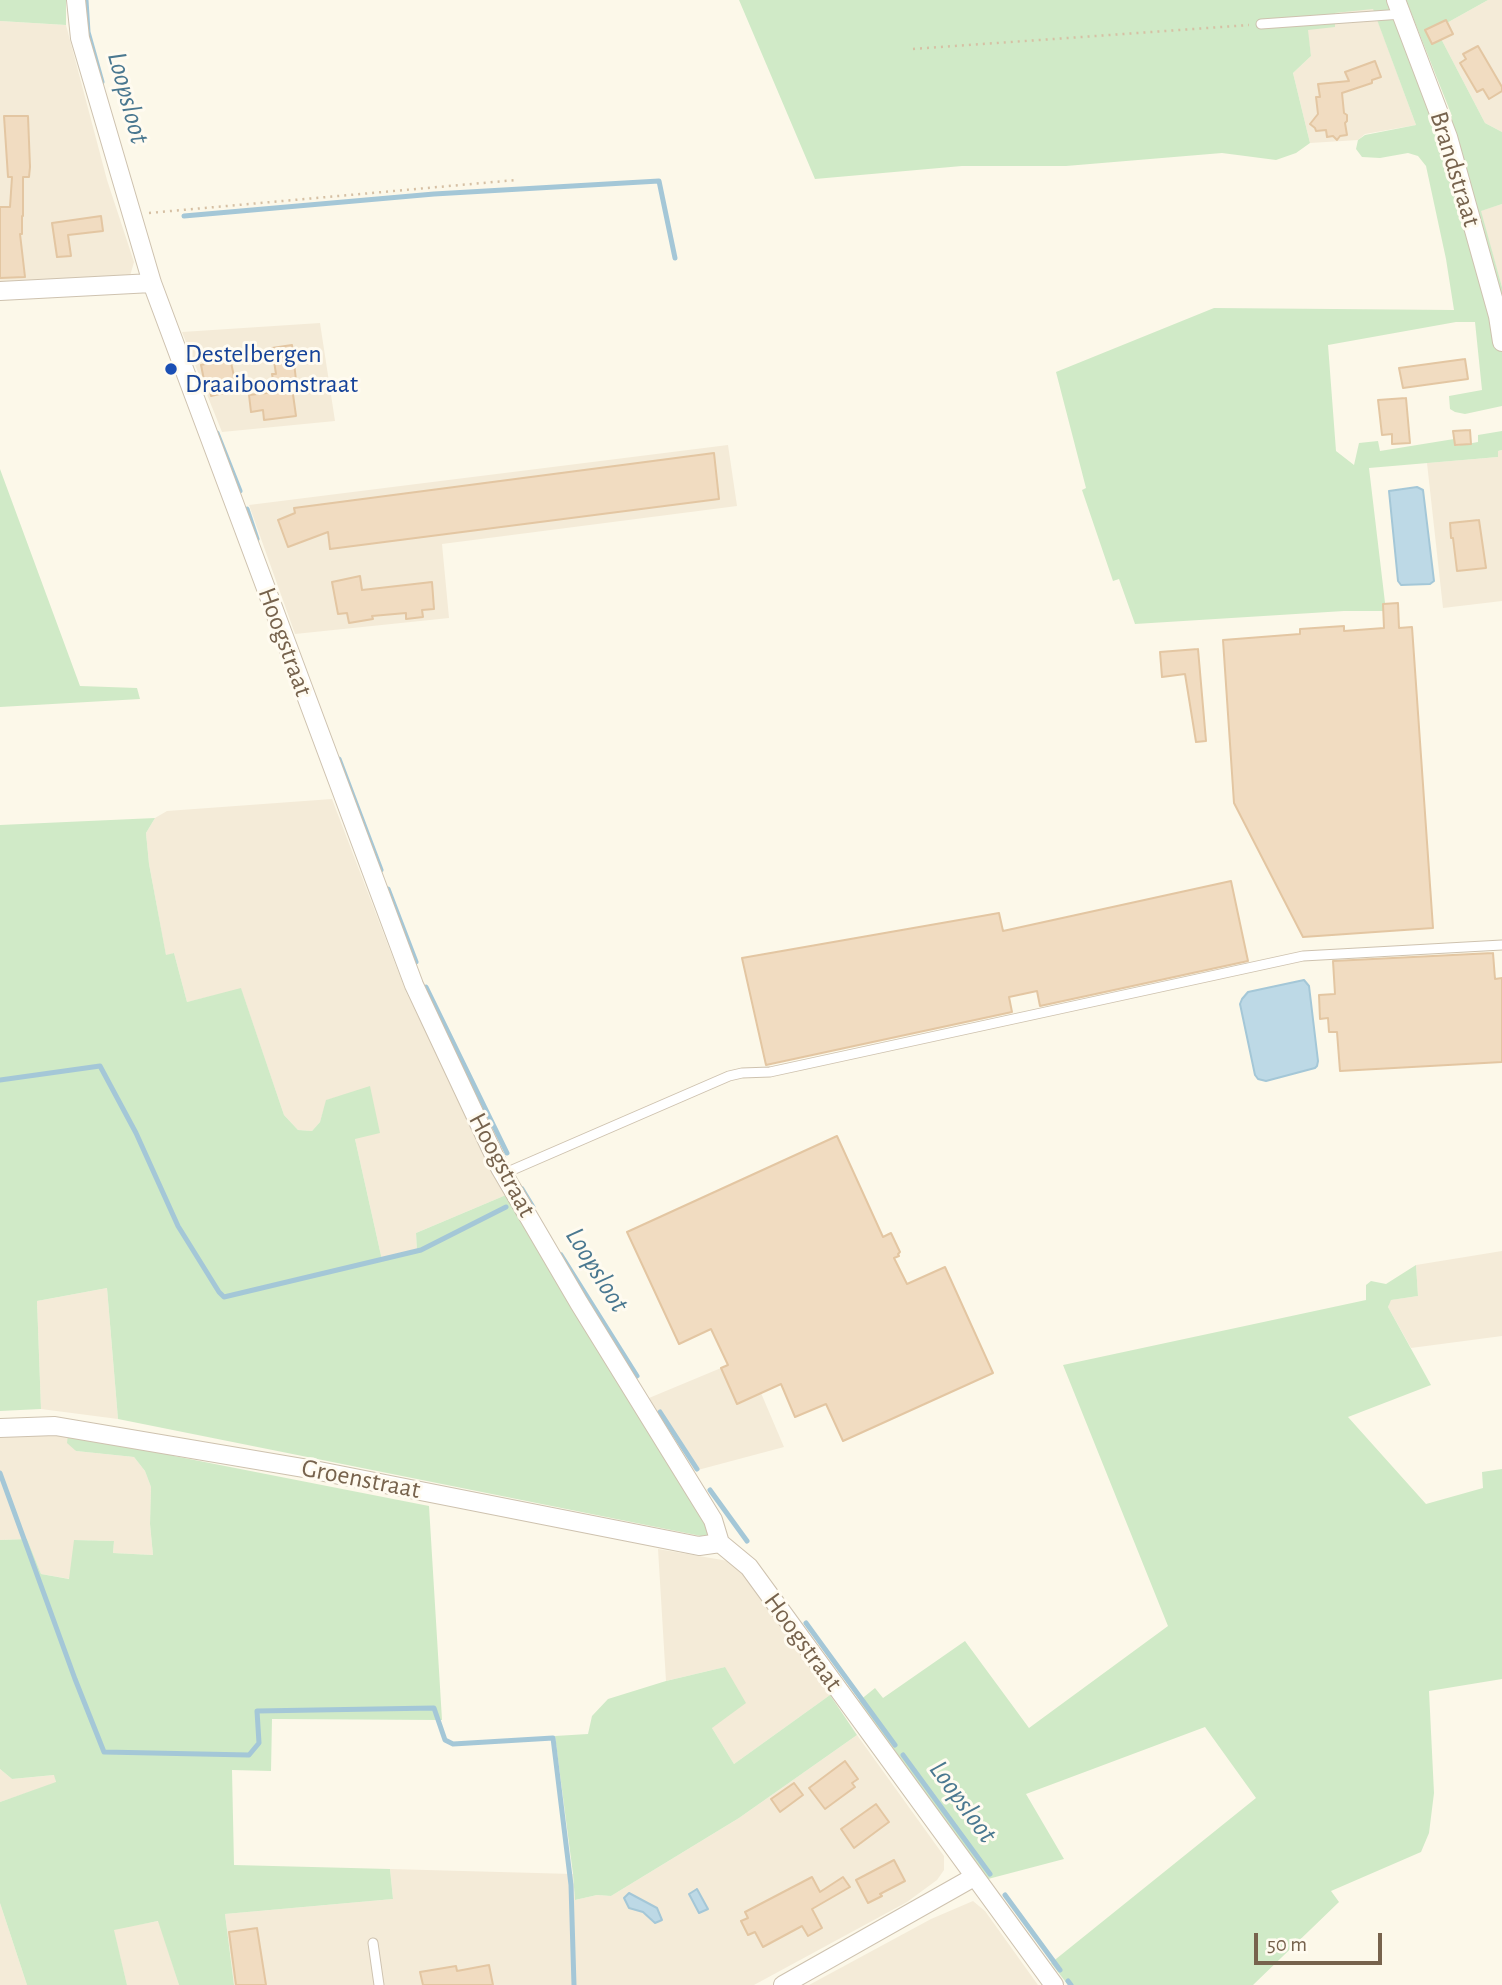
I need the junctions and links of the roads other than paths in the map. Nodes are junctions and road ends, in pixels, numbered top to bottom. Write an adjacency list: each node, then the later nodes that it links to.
1 (76, 0): 4 (street, Hoogstraat)
2 (1399, 7): 3 (lane); 6 (street, Brandstraat)
3 (1261, 24)
4 (152, 283): 5 (street); 9 (street, Hoogstraat)
5 (0, 291)
6 (1500, 316): 7 (street, Brandstraat)
7 (1502, 342)
8 (1502, 945): 9 (lane)
9 (503, 1174): 11 (street, Hoogstraat)
10 (0, 1428): 11 (street, Groenstraat)
11 (720, 1543): 12 (street, Hoogstraat)
12 (974, 1877): 15 (street); 16 (street, Hoogstraat)
13 (373, 1943): 14 (lane)
14 (379, 1985)
15 (783, 1985)
16 (1054, 1985)

